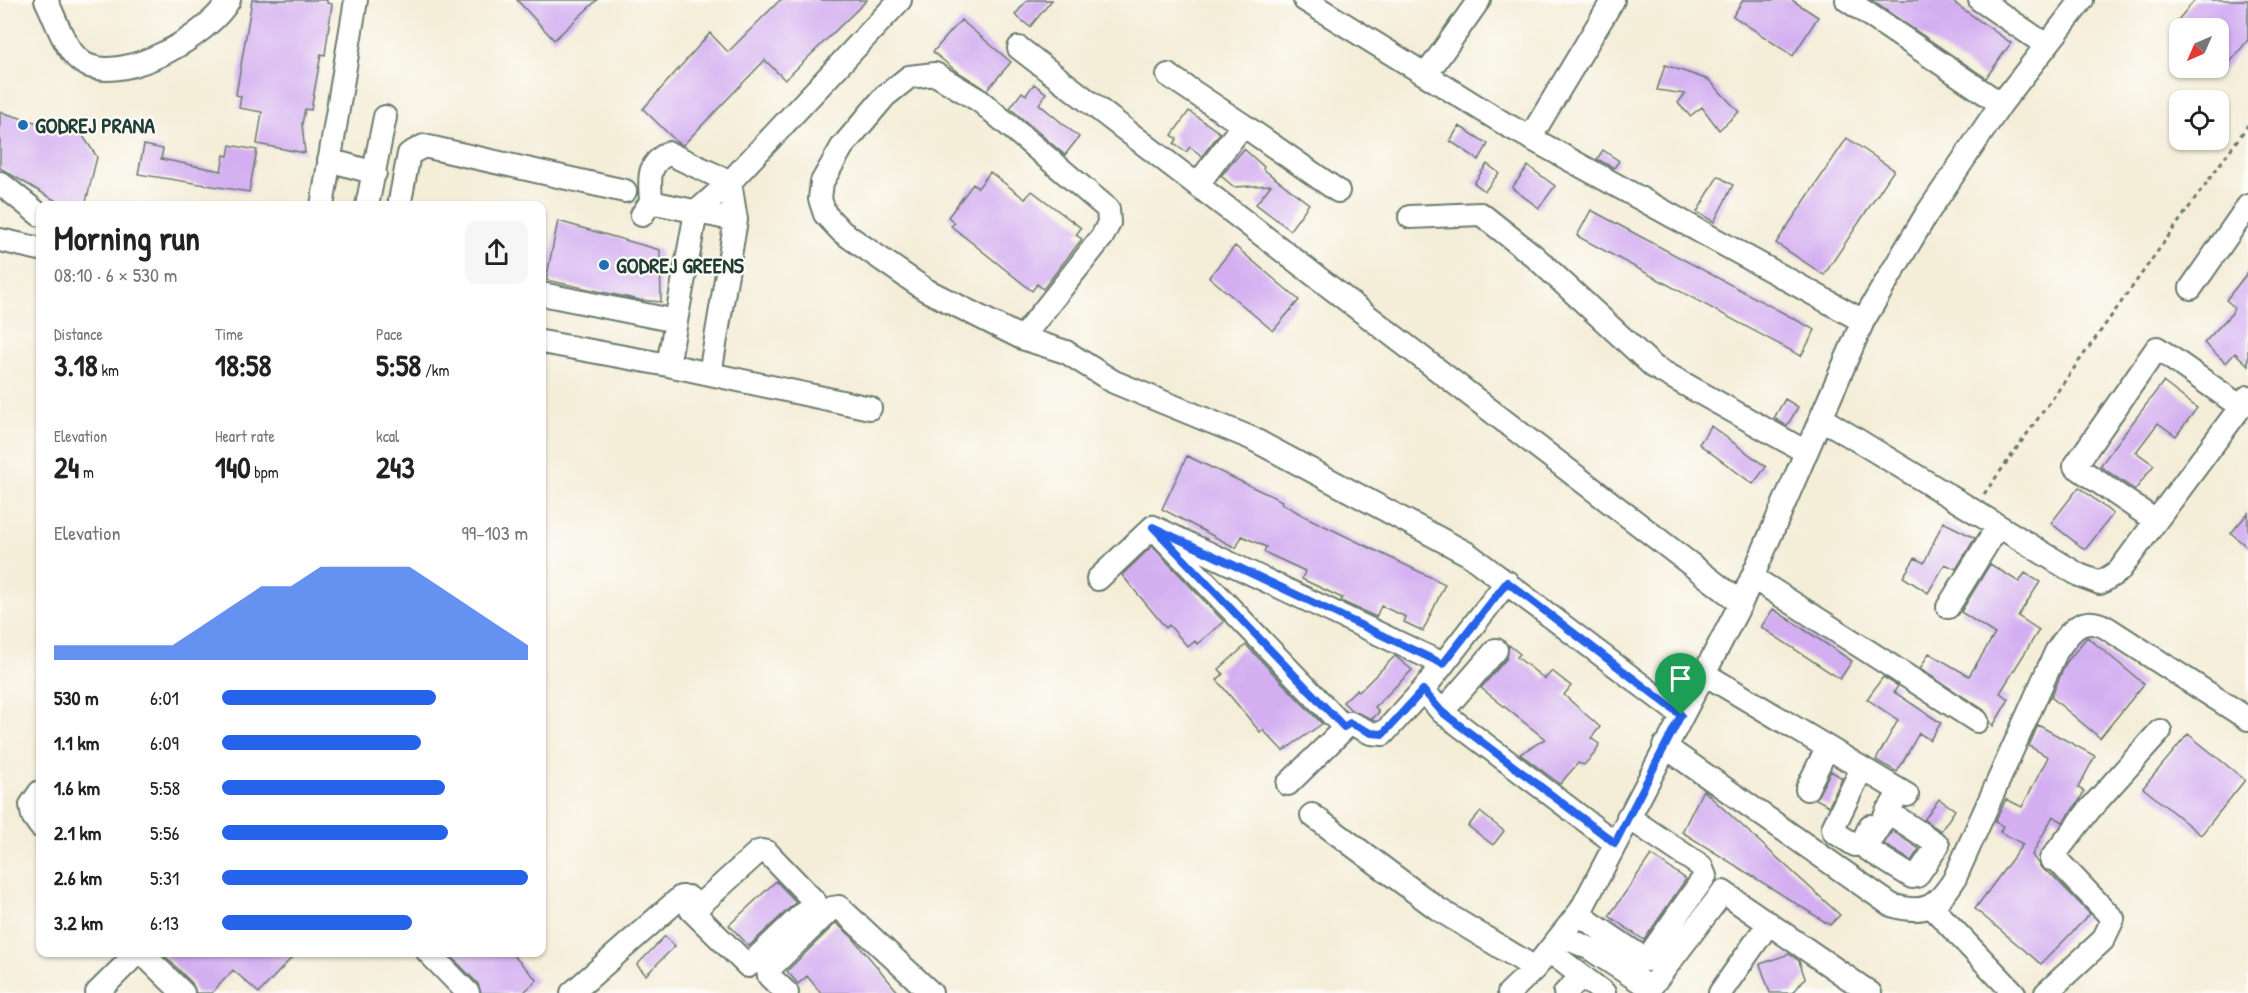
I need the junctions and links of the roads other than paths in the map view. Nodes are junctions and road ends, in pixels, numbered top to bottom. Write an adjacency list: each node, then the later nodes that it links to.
1 (46, 0): 2 (street)
2 (229, 0)
3 (356, 0): 19 (street)
4 (900, 0): 21 (street)
5 (1479, 0): 14 (street)
6 (1613, 0): 18 (street)
7 (1847, 0): 15 (street)
8 (1980, 0): 11 (street)
9 (1313, 2): 14 (street)
10 (2075, 2): 11 (street)
11 (2046, 45): 15 (street)
12 (1019, 48): 23 (street)
13 (1168, 75): 17 (street)
14 (1426, 75): 18 (street)
15 (2001, 104): 39 (street)
16 (385, 117): 20 (street)
17 (1243, 125): 23 (street); 25 (street)
18 (1530, 138): 39 (street)
19 (329, 160): 20 (street); 26 (street)
20 (375, 172): 27 (street)
21 (730, 182): 31 (street); 31 (street); 33 (street)
22 (0, 183): 30 (street)
23 (1197, 185): 54 (street)
24 (625, 191): 28 (street)
25 (1338, 191)
26 (323, 201)
27 (368, 201)
28 (400, 201)
29 (2248, 206): 36 (street)
30 (36, 211)
31 (696, 212): 33 (street); 38 (street)
32 (1410, 217): 47 (street)
33 (736, 220): 43 (street)
34 (0, 240): 35 (street)
35 (36, 248)
36 (2191, 288)
37 (546, 295): 38 (street)
38 (676, 321): 42 (street)
39 (1863, 321): 46 (street)
40 (1022, 338): 40 (street); 53 (street)
41 (546, 343): 42 (street)
42 (668, 365): 43 (street)
43 (710, 374): 45 (street)
44 (2244, 402): 48 (street); 48 (street)
45 (870, 408)
46 (1821, 418): 47 (street); 49 (street)
47 (1806, 452): 51 (street)
48 (2156, 520): 49 (street)
49 (1998, 526): 55 (street)
50 (1153, 527): 52 (street); 57 (street); 64 (street)
51 (1752, 577): 54 (street); 63 (street)
52 (1098, 579)
53 (1507, 582): 57 (street); 61 (street)
54 (1741, 603): 58 (street)
55 (1948, 607)
56 (1496, 650): 60 (street)
57 (1443, 664): 59 (street)
58 (1703, 673): 61 (street); 67 (street)
59 (1423, 690): 60 (street); 64 (street)
60 (1442, 712): 77 (street)
61 (1681, 715): 66 (street)
62 (2248, 719): 79 (street)
63 (1977, 721)
64 (1344, 727): 69 (street)
65 (2160, 731): 100 (street)
66 (1665, 746): 75 (street); 79 (street)
67 (1827, 748): 68 (street); 70 (street)
68 (1862, 768): 71 (street); 71 (street)
69 (1288, 784)
70 (1807, 789)
71 (1899, 790): 73 (street)
72 (36, 798): 76 (street)
73 (1887, 812)
74 (1312, 815): 82 (street)
75 (1628, 817): 77 (street); 80 (street)
76 (36, 820)
77 (1615, 843): 80 (street)
78 (696, 904): 78 (street); 91 (street)
79 (1931, 906): 99 (street)
80 (1578, 914): 82 (street)
81 (1769, 923): 87 (street); 97 (street); 98 (street)
82 (1548, 951): 86 (street); 87 (street); 94 (street)
83 (135, 957): 88 (street)
84 (145, 957): 89 (street)
85 (433, 957): 90 (street)
86 (1582, 976): 95 (street); 96 (street)
87 (1654, 990)
88 (98, 993)
89 (183, 993)
90 (468, 993)
91 (572, 993)
92 (787, 993): 93 (street)
93 (931, 993)
94 (1509, 993)
95 (1565, 993)
96 (1604, 993)
97 (1720, 993)
98 (1870, 993)
99 (2014, 993)
100 (2046, 993)

